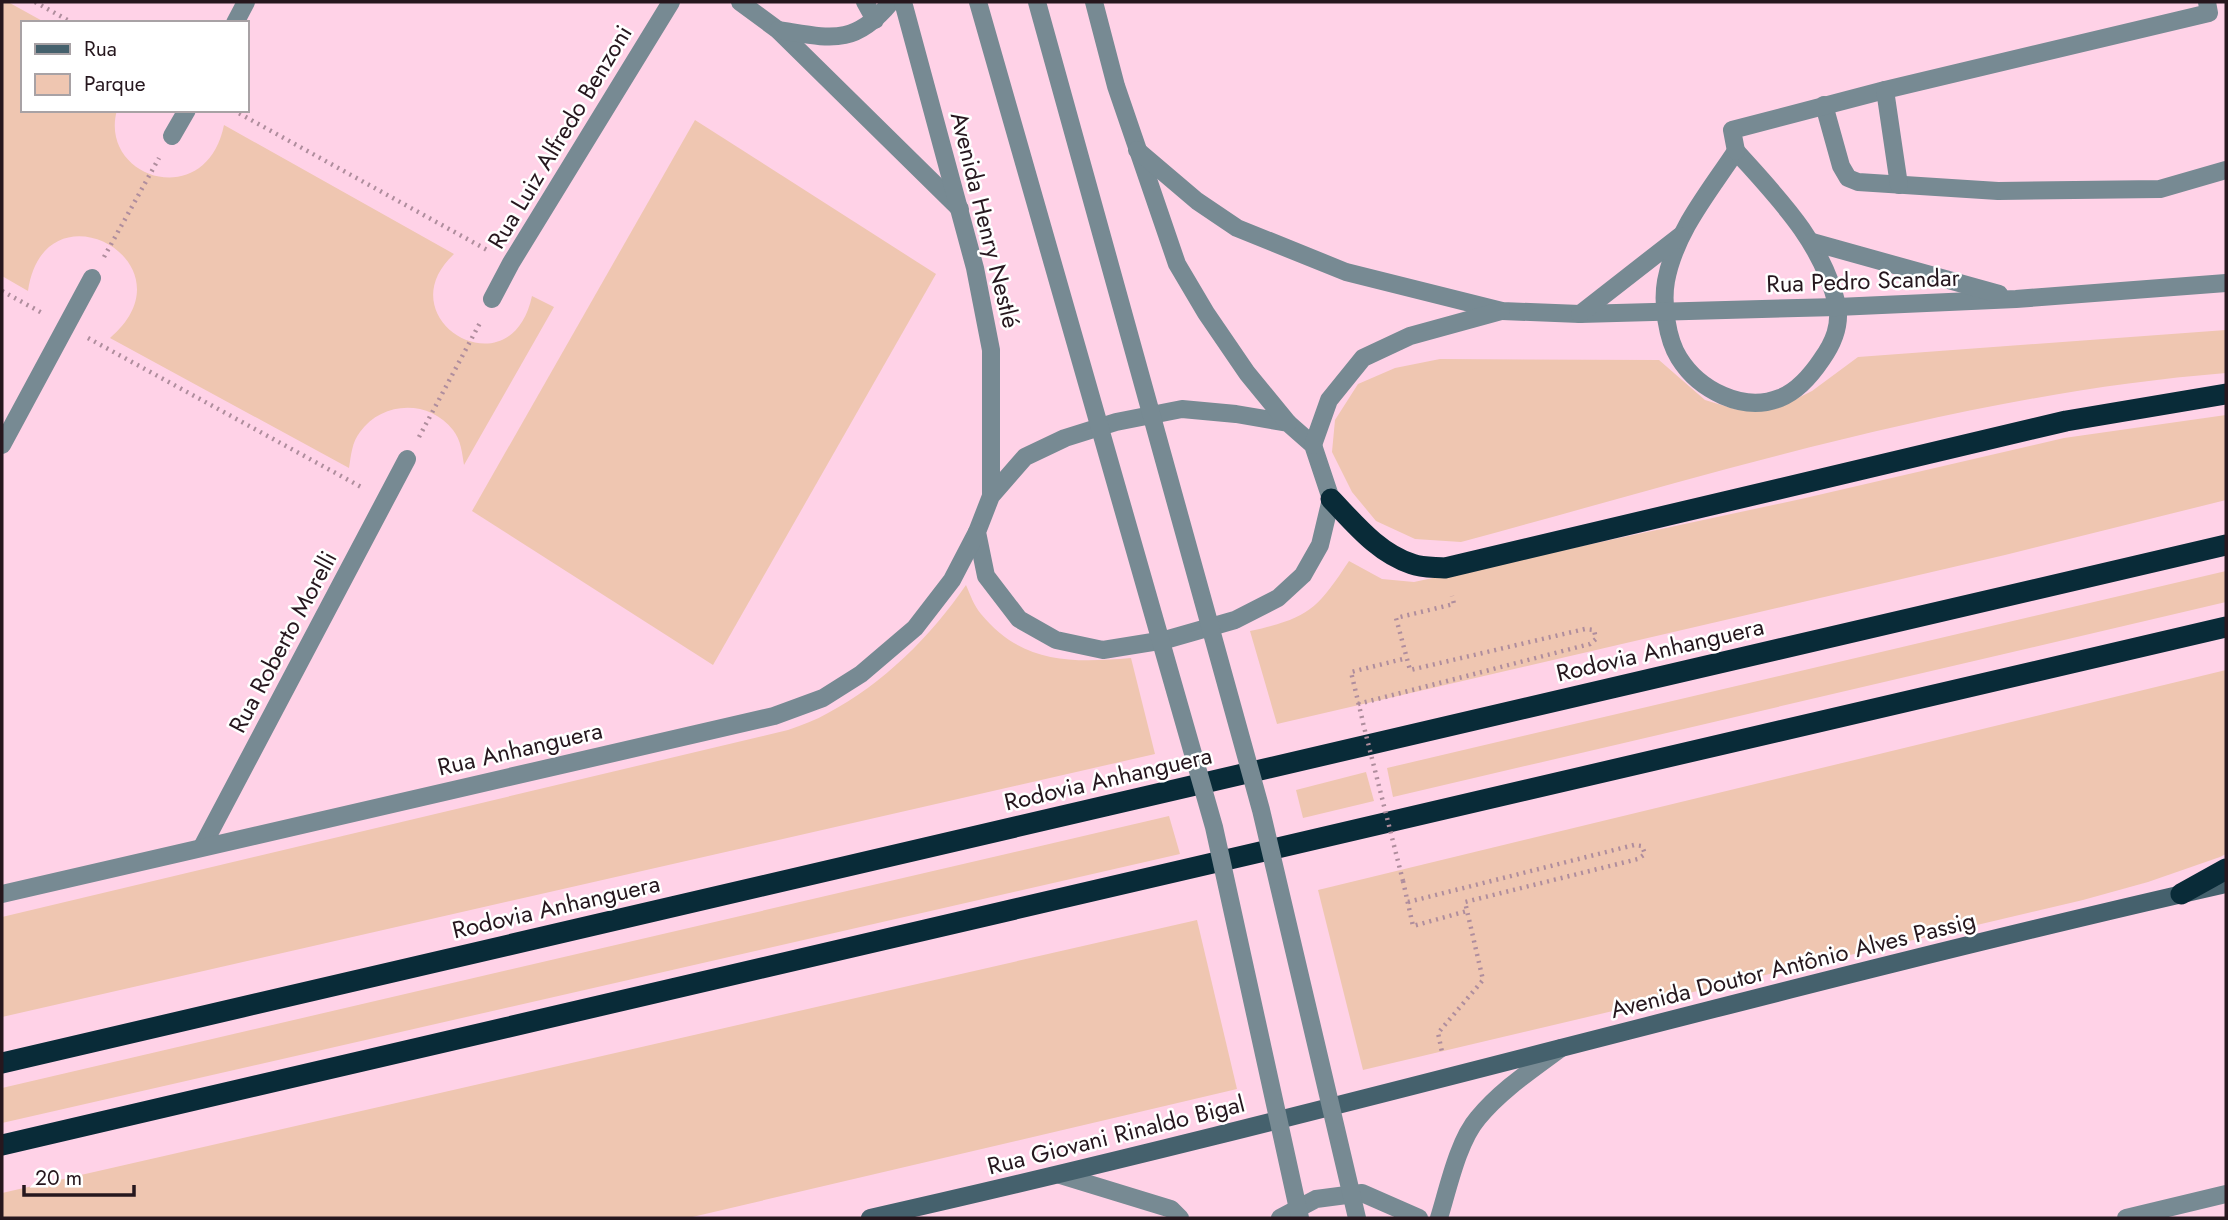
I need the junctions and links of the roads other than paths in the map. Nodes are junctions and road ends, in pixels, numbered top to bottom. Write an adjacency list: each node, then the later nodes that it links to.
1 (246, 2): 12 (street)
2 (671, 2): 27 (street, Rua Luiz Alfredo Benzoni)
3 (740, 2): 13 (street)
4 (865, 2): 11 (street)
5 (891, 2): 11 (street)
6 (903, 2): 22 (street, Avenida Henry Nestlé)
7 (978, 2): 57 (street, bridge)
8 (1037, 2): 58 (street, bridge)
9 (1094, 2): 18 (street)
10 (2207, 2): 14 (street)
11 (875, 20): 13 (street)
12 (236, 21)
13 (778, 30): 22 (street)
14 (1885, 90): 15 (street); 21 (street)
15 (1824, 105): 19 (street); 21 (street)
16 (186, 112): 17 (street)
17 (172, 136)
18 (1137, 150): 30 (street, Rua Pedro Scandar); 34 (street)
19 (1736, 151): 23 (street); 24 (street)
20 (2226, 170): 21 (street)
21 (1899, 185)
22 (960, 209): 38 (street, Avenida Henry Nestlé)
23 (1679, 236): 31 (street); 32 (street)
24 (1812, 242): 28 (street); 29 (street)
25 (92, 278): 35 (street)
26 (2226, 284): 28 (street, Rua Pedro Scandar)
27 (492, 299)
28 (2016, 299): 29 (street, Rua Pedro Scandar)
29 (1838, 307): 31 (street, Rua Pedro Scandar); 31 (street)
30 (1502, 311): 32 (street, Rua Pedro Scandar); 36 (street, Rua Pedro Scandar)
31 (1664, 313): 32 (street, Rua Pedro Scandar)
32 (1580, 314)
33 (2226, 394): 39 (highway)
34 (1288, 423): 36 (street); 38 (street)
35 (2, 445)
36 (1313, 445): 39 (street)
37 (407, 459): 43 (street, Rua Roberto Morelli)
38 (991, 496): 40 (street, Rua Anhanguera)
39 (1331, 499): 40 (street)
40 (977, 531): 43 (street, Rua Anhanguera)
41 (2226, 545): 49 (highway, Rodovia Anhanguera)
42 (2226, 628): 51 (highway)
43 (202, 847): 46 (street, Rua Anhanguera)
44 (2226, 869): 47 (highway)
45 (2226, 884): 47 (main road, Avenida Doutor Antônio Alves Passig)
46 (2, 894)
47 (2181, 894): 48 (main road, Avenida Doutor Antônio Alves Passig)
48 (1563, 1047): 50 (main road, Avenida Doutor Antônio Alves Passig); 60 (street)
49 (2, 1063)
50 (1373, 1095): 52 (main road, Rua Giovani Rinaldo Bigal)
51 (2, 1145)
52 (1060, 1175): 54 (main road, Rua Giovani Rinaldo Bigal); 55 (street)
53 (2226, 1194): 61 (street)
54 (870, 1218)
55 (1180, 1218)
56 (1280, 1218): 59 (street)
57 (1300, 1218)
58 (1357, 1218)
59 (1419, 1218)
60 (1439, 1218)
61 (2126, 1218)

